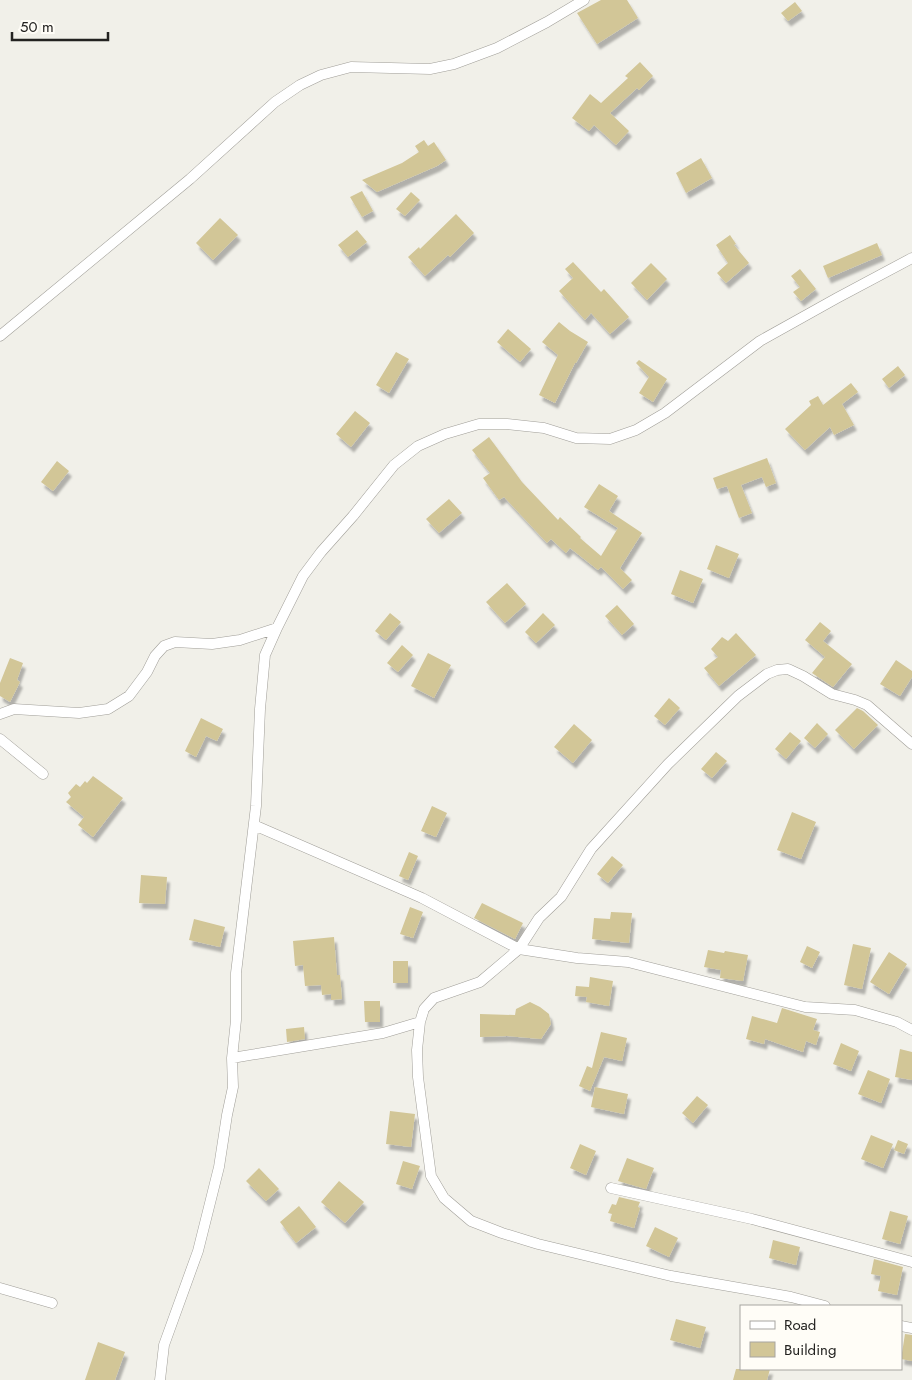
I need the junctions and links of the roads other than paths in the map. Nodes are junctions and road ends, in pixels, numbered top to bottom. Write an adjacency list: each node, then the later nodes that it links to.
1 (584, 0): 3 (street)
2 (912, 258): 4 (street)
3 (0, 336)
4 (276, 628): 5 (street); 9 (street)
5 (0, 714)
6 (0, 739): 8 (street)
7 (912, 744): 10 (street)
8 (43, 774)
9 (254, 825): 10 (street); 13 (street)
10 (519, 949): 11 (street); 12 (street)
11 (420, 1022): 13 (street); 18 (street)
12 (912, 1030)
13 (232, 1058): 19 (street)
14 (611, 1188): 15 (street)
15 (912, 1262)
16 (0, 1288): 17 (street)
17 (52, 1303)
18 (821, 1305)
19 (160, 1380)

